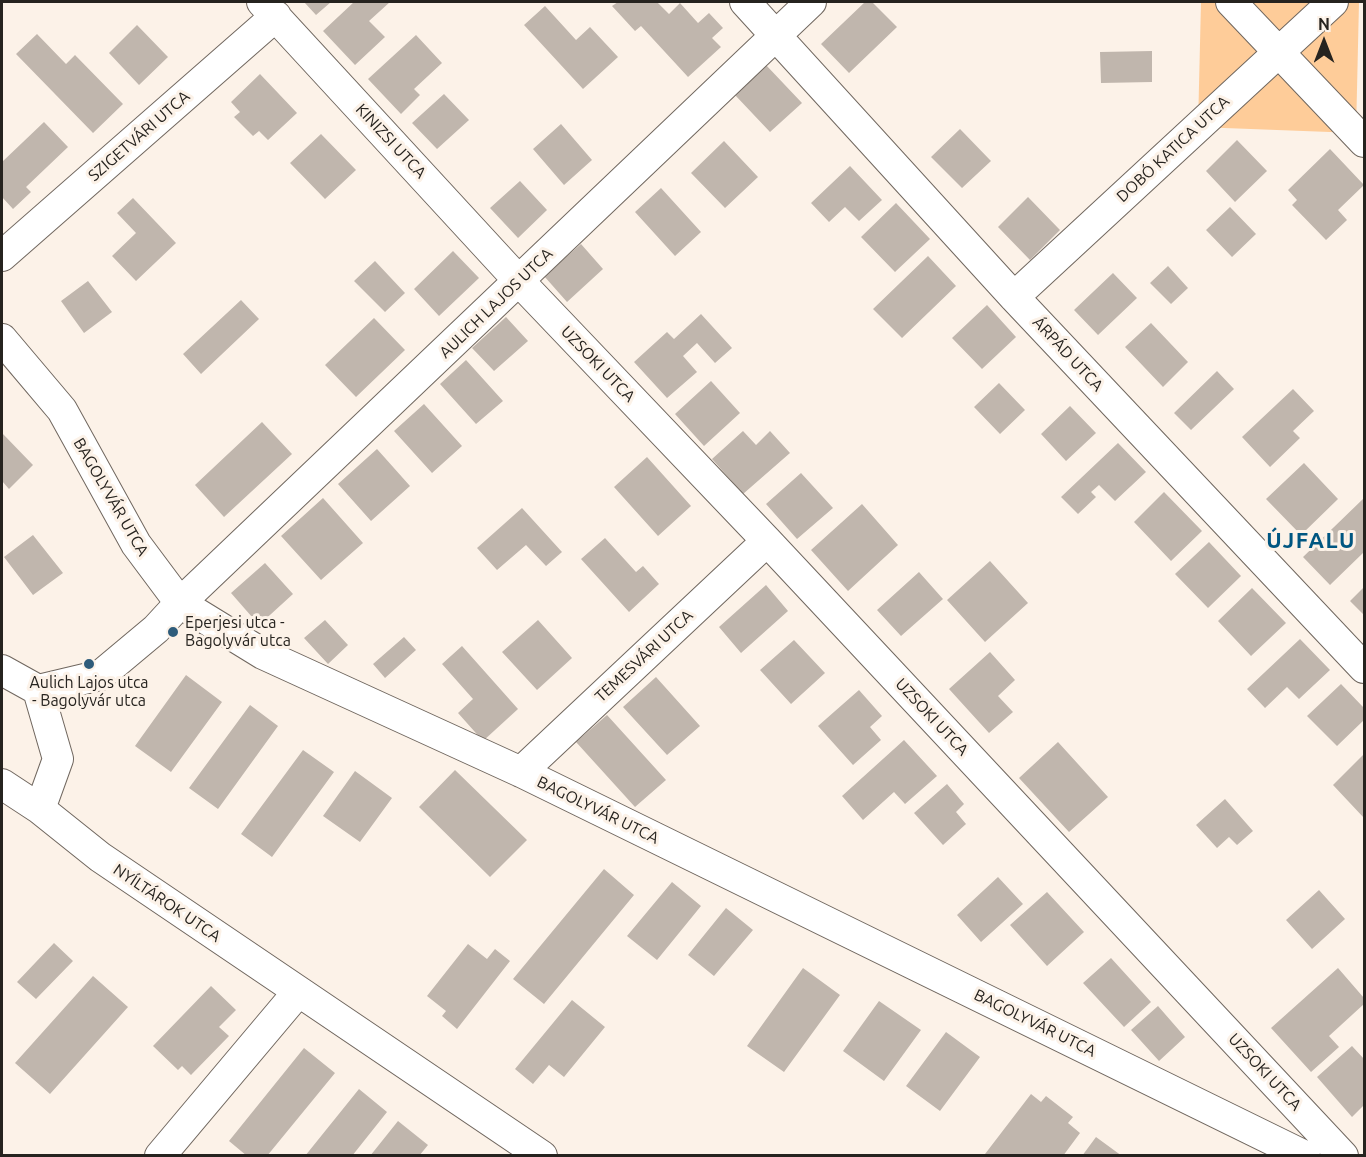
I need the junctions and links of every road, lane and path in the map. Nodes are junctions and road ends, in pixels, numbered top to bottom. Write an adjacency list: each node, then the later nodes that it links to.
1 (745, 2): 6 (street, ÁRPÁD UTCA)
2 (811, 2): 6 (street, AULICH LAJOS UTCA)
3 (1230, 2): 7 (street)
4 (1333, 2): 7 (street, DOBÓ KATICA UTCA)
5 (269, 9): 9 (street, SZIGETVÁRI UTCA); 10 (street, KINIZSI UTCA)
6 (777, 34): 10 (street, AULICH LAJOS UTCA); 11 (street, ÁRPÁD UTCA)
7 (1278, 52): 8 (street); 11 (street, DOBÓ KATICA UTCA)
8 (1365, 142)
9 (2, 256)
10 (519, 281): 13 (street, UZSOKI UTCA); 14 (street, AULICH LAJOS UTCA)
11 (1014, 297): 15 (street, ÁRPÁD UTCA)
12 (2, 339): 14 (street, BAGOLYVÁR UTCA)
13 (766, 541): 18 (street, TEMESVÁRI UTCA); 25 (street, UZSOKI UTCA)
14 (180, 603): 17 (street, AULICH LAJOS UTCA); 18 (street, BAGOLYVÁR UTCA)
15 (1365, 668)
16 (2, 670): 17 (street)
17 (38, 690): 20 (street)
18 (521, 772): 24 (street, BAGOLYVÁR UTCA)
19 (2, 784): 20 (street, NYÍLTÁROK UTCA)
20 (40, 809): 21 (street, NYÍLTÁROK UTCA)
21 (298, 992): 22 (street); 23 (street, NYÍLTÁROK UTCA)
22 (160, 1155)
23 (542, 1155)
24 (1305, 1155)
25 (1343, 1155)

